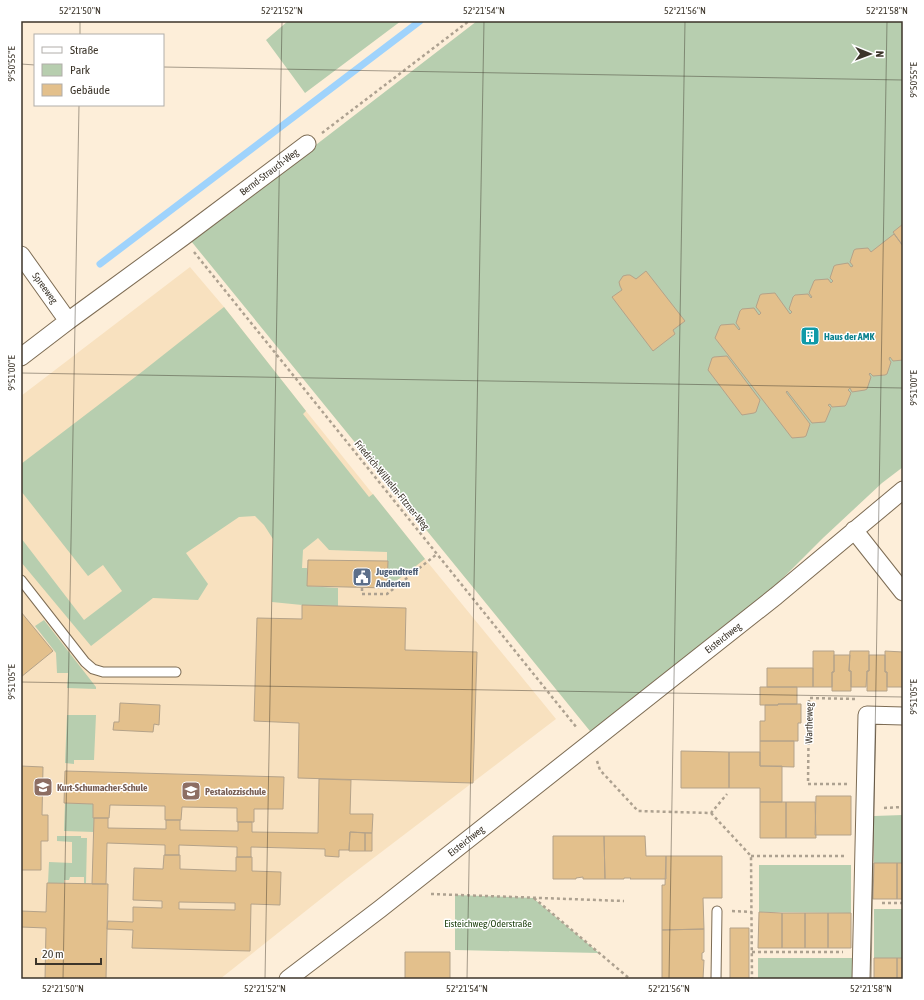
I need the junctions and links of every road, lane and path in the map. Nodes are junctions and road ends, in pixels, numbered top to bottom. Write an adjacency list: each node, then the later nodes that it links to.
1 (469, 21): 2 (path, Bernd-Strauch-Weg)
2 (307, 144): 3 (street, Bernd-Strauch-Weg)
3 (183, 237): 5 (street, Bernd-Strauch-Weg); 9 (path, Friedrich-Wilhelm-Fitzner-Weg)
4 (21, 255): 5 (street, Spreeweg)
5 (68, 321): 6 (street, Bernd-Strauch-Weg)
6 (21, 357)
7 (903, 490): 8 (street)
8 (854, 530): 12 (street); 16 (street, Eisteichweg)
9 (437, 554): 11 (path); 16 (path, Friedrich-Wilhelm-Fitzner-Weg)
10 (21, 580): 13 (lane)
11 (362, 588)
12 (903, 592)
13 (176, 672)
14 (864, 699): 17 (path, Wartheweg)
15 (903, 716): 17 (street)
16 (589, 744): 19 (path); 22 (street, Eisteichweg)
17 (866, 784): 21 (street)
18 (727, 794): 19 (path)
19 (711, 813): 20 (path)
20 (751, 856): 21 (path); 26 (path)
21 (864, 856): 27 (street)
22 (400, 893): 23 (path); 28 (street, Eisteichweg)
23 (533, 898): 24 (path); 29 (path)
24 (624, 901)
25 (717, 911): 30 (lane)
26 (752, 952): 27 (path); 31 (path)
27 (862, 952): 32 (street)
28 (288, 979)
29 (630, 979)
30 (716, 979)
31 (752, 979)
32 (861, 979)

